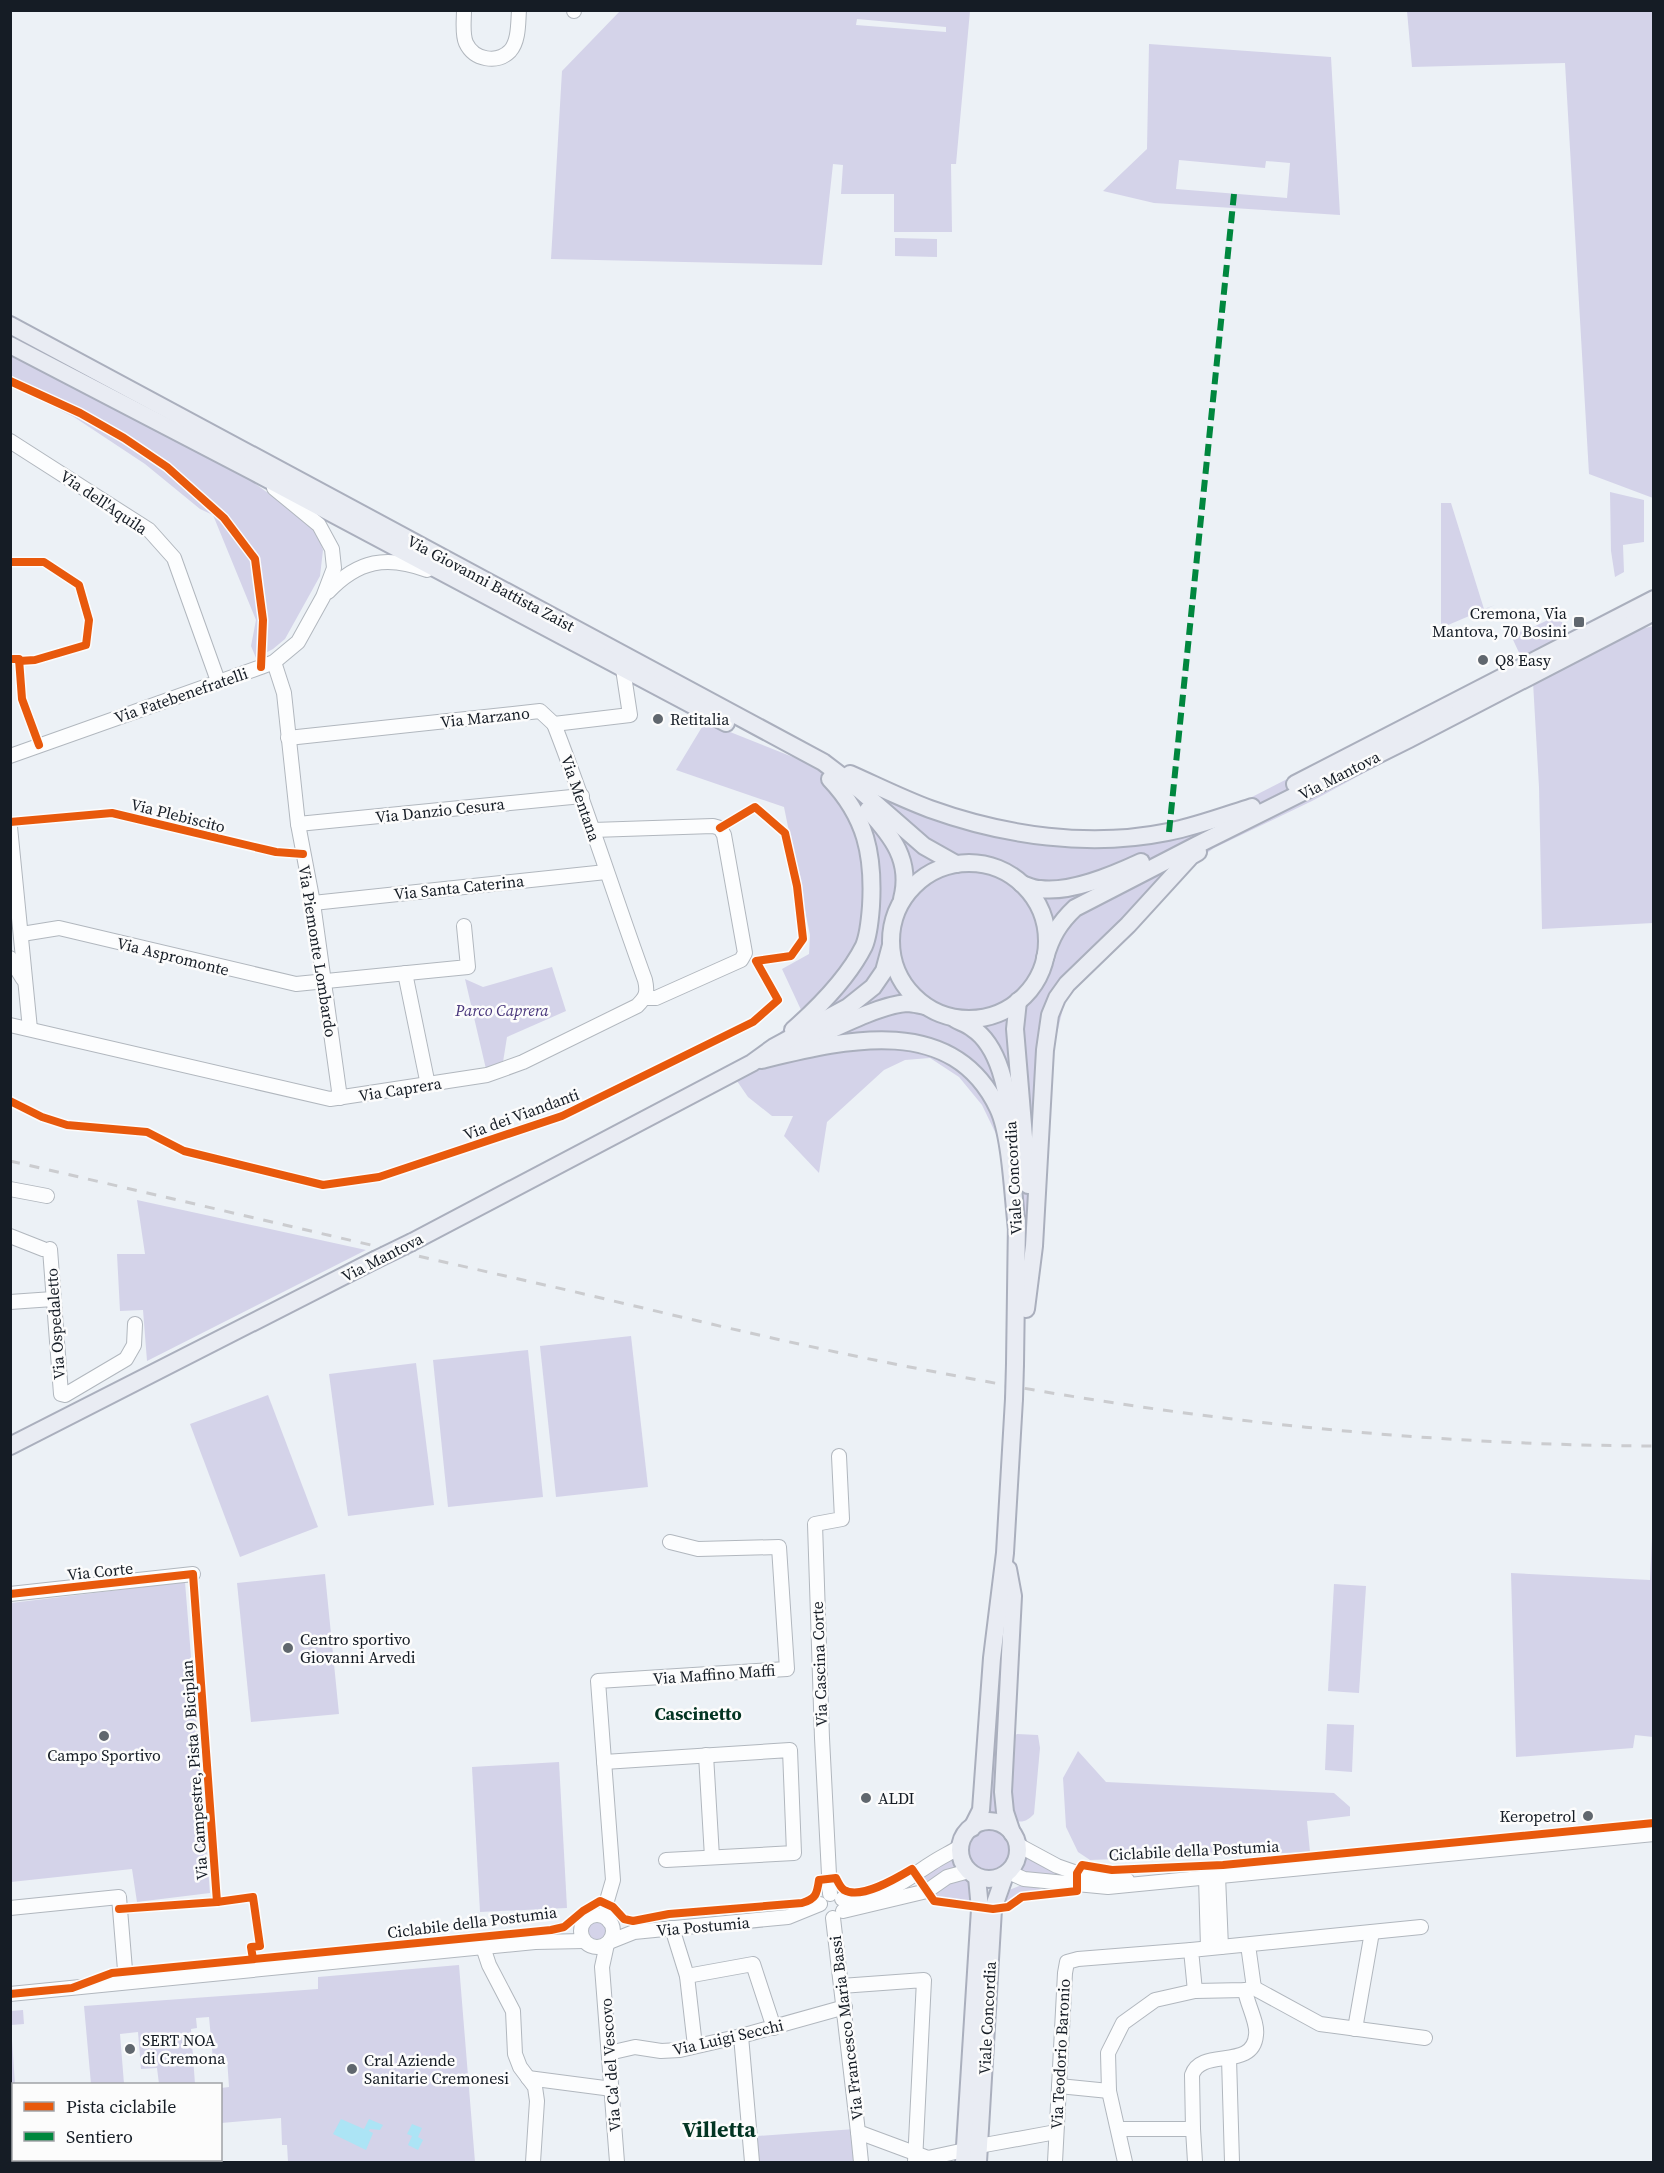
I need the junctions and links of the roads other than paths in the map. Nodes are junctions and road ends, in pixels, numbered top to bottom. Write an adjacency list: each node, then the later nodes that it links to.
1 (464, 10): 2 (street)
2 (519, 10)
3 (10, 325): 17 (main road, Via Giovanni Battista Zaist)
4 (10, 345): 6 (main road, Via Giovanni Battista Zaist)
5 (10, 441): 13 (street, Via dell'Aquila)
6 (254, 472): 7 (main road, Via Giovanni Battista Zaist); 8 (street, Via Fatebenefratelli)
7 (455, 579): 8 (street, Via Fatebenefratelli); 12 (main road, Via Giovanni Battista Zaist)
8 (323, 597): 11 (street, Via Fatebenefratelli)
9 (1653, 599): 20 (main road, Via Mantova)
10 (1653, 612): 20 (main road, Via Mantova)
11 (274, 662): 13 (street, Via Fatebenefratelli); 15 (street, Via Piemonte Lombardo)
12 (622, 669): 14 (street, Via Marzano); 18 (main road, Via Giovanni Battista Zaist)
13 (218, 681): 16 (street, Via Fatebenefratelli)
14 (555, 724): 15 (street, Via Marzano); 19 (street, Via Mentana)
15 (288, 738): 21 (street, Via Piemonte Lombardo)
16 (10, 756)
17 (823, 762): 20 (main road); 24 (main road, Via Giovanni Battista Zaist)
18 (830, 779): 28 (main road, Via Giovanni Battista Zaist); 44 (main road)
19 (582, 796): 21 (street, Via Danzio Cesura); 23 (street, Via Mentana)
20 (1251, 813): 26 (main road, Via Mantova); 34 (main road, Via Mantova); 53 (main road)
21 (297, 824): 29 (street, Via Piemonte Lombardo)
22 (10, 827): 27 (street)
23 (592, 830): 25 (street, Via Mentana); 38 (street, Via Caprera)
24 (956, 864): 26 (main road); 28 (main road)
25 (606, 872): 29 (street, Via Santa Caterina); 38 (street)
26 (1022, 884): 34 (main road)
27 (14, 890): 31 (street)
28 (902, 898): 32 (main road)
29 (313, 903): 36 (street, Via Piemonte Lombardo)
30 (464, 926): 35 (street, Via Aspromonte)
31 (22, 933): 36 (street, Via Aspromonte); 37 (street)
32 (891, 945): 40 (main road); 44 (main road)
33 (10, 958): 37 (street)
34 (1045, 958): 39 (main road)
35 (405, 973): 36 (street, Via Aspromonte); 45 (street)
36 (323, 982): 46 (street, Via Piemonte Lombardo)
37 (25, 983): 43 (street)
38 (645, 998): 45 (street, Via Caprera)
39 (1018, 1001): 41 (main road); 53 (main road, Viale Concordia)
40 (926, 1006): 41 (main road); 44 (main road)
41 (949, 1016): 49 (main road, Viale Concordia)
42 (10, 1025): 43 (street, Via Caprera)
43 (30, 1029): 46 (street, Via Caprera)
44 (764, 1056): 49 (main road); 56 (main road, Via Mantova, bridge)
45 (428, 1085): 46 (street, Via Caprera)
46 (340, 1098)
47 (10, 1189): 48 (street)
48 (47, 1196)
49 (1017, 1229): 55 (main road, Viale Concordia)
50 (10, 1236): 51 (street, Via Ospedaletto)
51 (53, 1299): 52 (street); 54 (street, Via Ospedaletto)
52 (10, 1302)
53 (1026, 1309): 55 (main road, Viale Concordia)
54 (135, 1324)
55 (1015, 1364): 59 (main road, Viale Concordia, bridge)
56 (10, 1446)
57 (839, 1456): 75 (street, Via Cascina Corte)
58 (670, 1542): 63 (street, Via Maffino Maffi)
59 (1005, 1553): 64 (main road, Viale Concordia); 66 (main road, Viale Concordia)
60 (193, 1574): 61 (street, Via Corte)
61 (10, 1594)
62 (706, 1755): 63 (street); 68 (street); 68 (street)
63 (604, 1762): 74 (street, Via Maffino Maffi)
64 (972, 1828): 66 (main road); 67 (main road, Viale Concordia)
65 (1653, 1834): 72 (street)
66 (1015, 1839): 70 (main road, Viale Concordia); 73 (street)
67 (961, 1846): 71 (main road, Viale Concordia); 75 (street, Via Postumia)
68 (712, 1857): 69 (street)
69 (666, 1860)
70 (1007, 1873): 71 (main road); 73 (street); 113 (main road, Viale Concordia)
71 (973, 1874): 75 (street, Via Postumia); 113 (main road, Viale Concordia)
72 (1212, 1876): 73 (street); 88 (street)
73 (1147, 1883)
74 (606, 1904): 77 (street); 78 (street, Via Maffino Maffi)
75 (832, 1907): 80 (street, Via Postumia); 93 (street, Via Francesco Maria Bassi)
76 (10, 1908): 92 (street)
77 (588, 1920): 78 (street); 83 (street, Via Postumia); 84 (street)
78 (610, 1923): 81 (street); 85 (street)
79 (1420, 1927): 82 (street)
80 (672, 1929): 81 (street, Via Postumia); 91 (street)
81 (634, 1932): 85 (street, Via Postumia)
82 (1372, 1932): 86 (street); 99 (street)
83 (535, 1942): 84 (street, Via Postumia); 87 (street, Via Postumia)
84 (587, 1943): 85 (street, Via Postumia); 90 (street, Via Ca' del Vescovo)
85 (608, 1943): 90 (street, Via Ca' del Vescovo)
86 (1248, 1945): 88 (street); 94 (street)
87 (483, 1947): 92 (street, Via Postumia); 105 (street)
88 (1215, 1948): 89 (street)
89 (1191, 1950): 95 (street); 106 (street, Via Teodorio Baronio)
90 (602, 1967): 103 (street, Via Ca' del Vescovo)
91 (687, 1976): 98 (street); 102 (street)
92 (126, 1982): 96 (street, Via Postumia)
93 (841, 1986): 97 (street, Via Francesco Maria Bassi); 114 (street)
94 (1250, 1989): 95 (street); 99 (street); 104 (street)
95 (1195, 1991): 108 (street)
96 (10, 1994)
97 (845, 2007): 98 (street, Via Luigi Secchi); 111 (street, Via Francesco Maria Bassi)
98 (774, 2028): 100 (street, Via Luigi Secchi)
99 (1355, 2029): 101 (street)
100 (741, 2036): 102 (street, Via Luigi Secchi); 117 (street)
101 (1425, 2038)
102 (695, 2046): 103 (street, Via Luigi Secchi)
103 (609, 2053): 107 (street, Via Ca' del Vescovo)
104 (1228, 2058): 110 (street); 122 (street)
105 (528, 2078): 107 (street); 115 (street)
106 (1059, 2086): 108 (street); 112 (street, Via Teodorio Baronio)
107 (612, 2089): 116 (street, Via Ca' del Vescovo)
108 (1109, 2091): 109 (street)
109 (1119, 2129): 110 (street); 120 (street)
110 (1193, 2129): 121 (street)
111 (858, 2132): 114 (street, Via Francesco Maria Bassi); 118 (street)
112 (1056, 2132): 113 (street, Via Francesco Maria Bassi); 119 (street, Via Teodorio Baronio)
113 (972, 2155): 114 (street, Via Francesco Maria Bassi)
114 (916, 2159)
115 (533, 2163)
116 (617, 2163)
117 (752, 2163)
118 (861, 2163)
119 (1054, 2163)
120 (1125, 2163)
121 (1195, 2163)
122 (1232, 2163)

